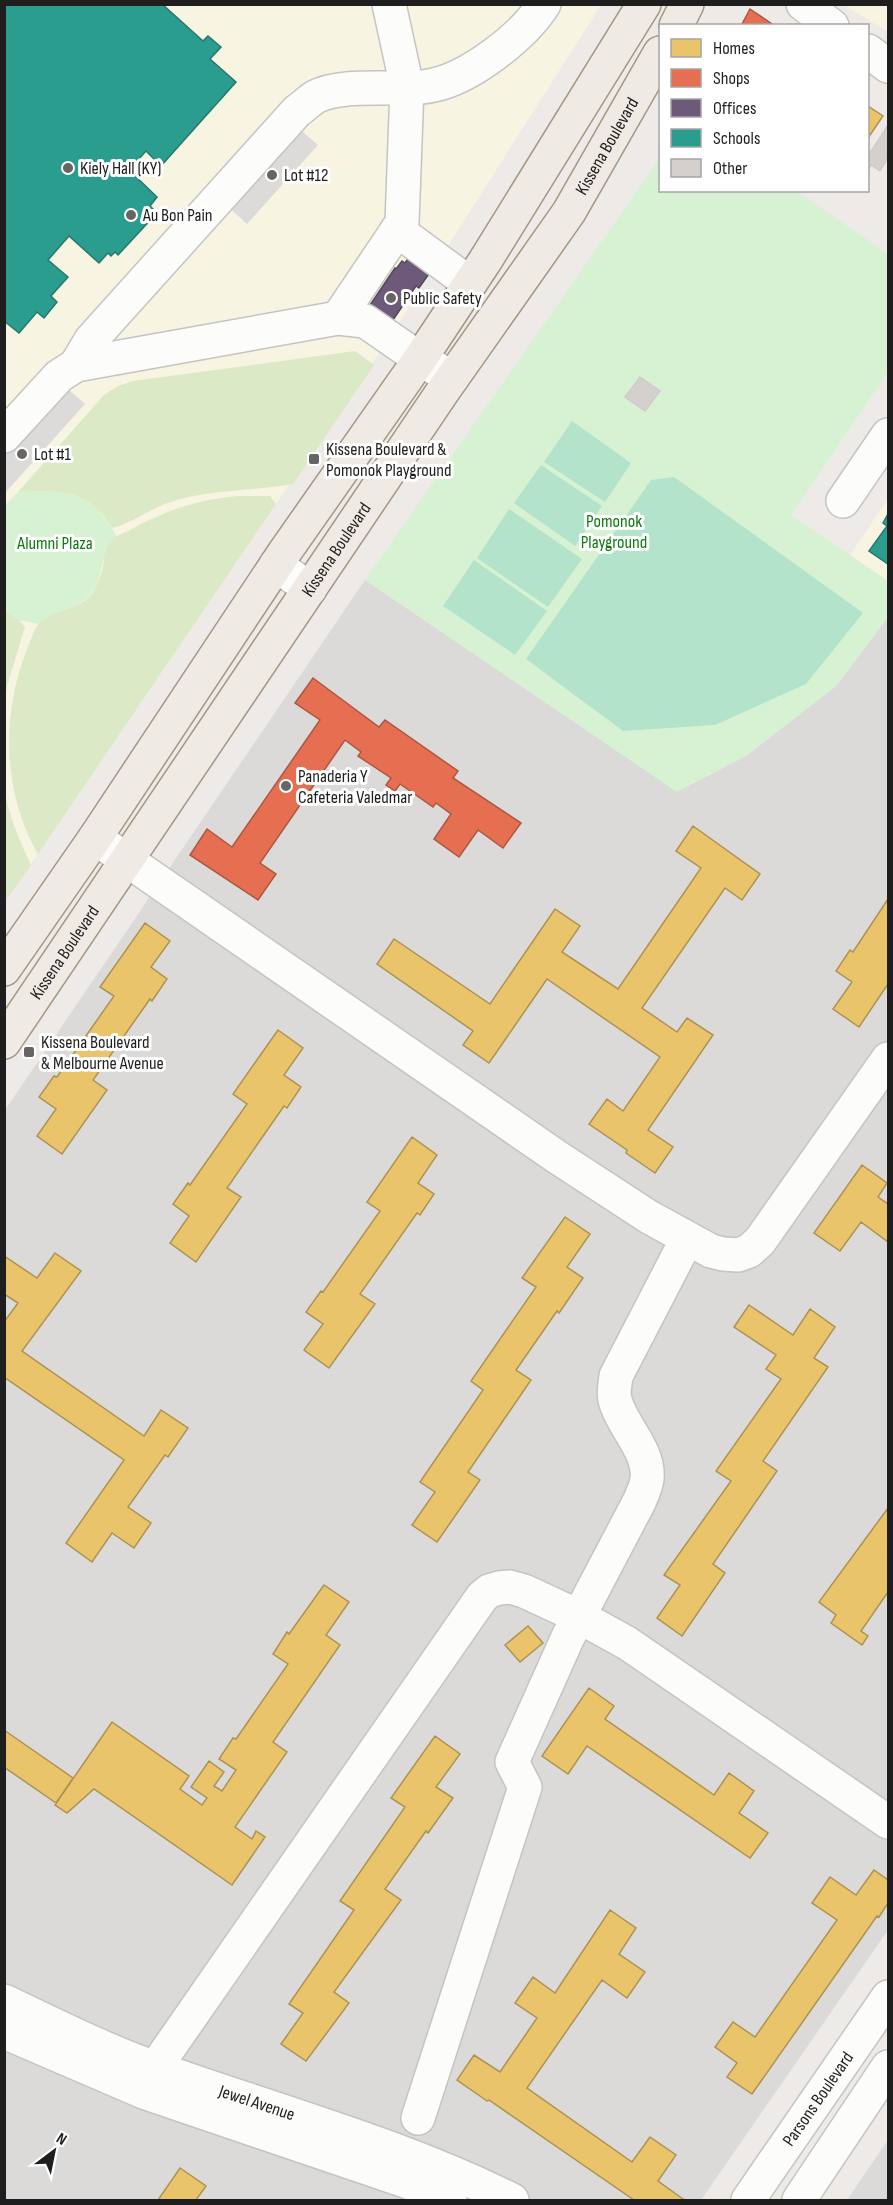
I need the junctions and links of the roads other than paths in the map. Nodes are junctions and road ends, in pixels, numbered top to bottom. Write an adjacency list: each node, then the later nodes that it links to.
1 (389, 4): 11 (street)
2 (544, 4): 11 (street)
3 (644, 4): 13 (main road)
4 (687, 4): 6 (main road)
5 (803, 4): 7 (street)
6 (677, 24)
7 (829, 24)
8 (869, 52): 10 (street)
9 (659, 55): 17 (main road, Kissena Boulevard)
10 (888, 66)
11 (406, 87): 12 (street); 16 (street)
12 (397, 230): 13 (street); 14 (street)
13 (469, 283): 15 (main road)
14 (338, 318): 15 (street); 16 (street)
15 (420, 359): 17 (street); 21 (main road)
16 (76, 365): 19 (street)
17 (452, 378): 22 (main road, Kissena Boulevard)
18 (888, 435): 20 (street)
19 (4, 436)
20 (843, 501)
21 (276, 565): 22 (street); 23 (main road)
22 (310, 589): 24 (main road, Kissena Boulevard)
23 (95, 838): 24 (street); 25 (main road)
24 (127, 860): 26 (main road, Kissena Boulevard); 28 (street)
25 (4, 969)
26 (4, 1042)
27 (888, 1059): 28 (street)
28 (687, 1239): 29 (street)
29 (578, 1616): 30 (street); 35 (street); 36 (street)
30 (888, 1822)
31 (888, 1997): 39 (street, Parsons Boulevard)
32 (4, 2001): 35 (street, Jewel Avenue)
33 (4, 2032): 37 (street, Jewel Avenue)
34 (888, 2067): 40 (street)
35 (155, 2068): 38 (street, Jewel Avenue)
36 (418, 2118)
37 (450, 2200)
38 (512, 2200)
39 (748, 2200)
40 (799, 2200)

